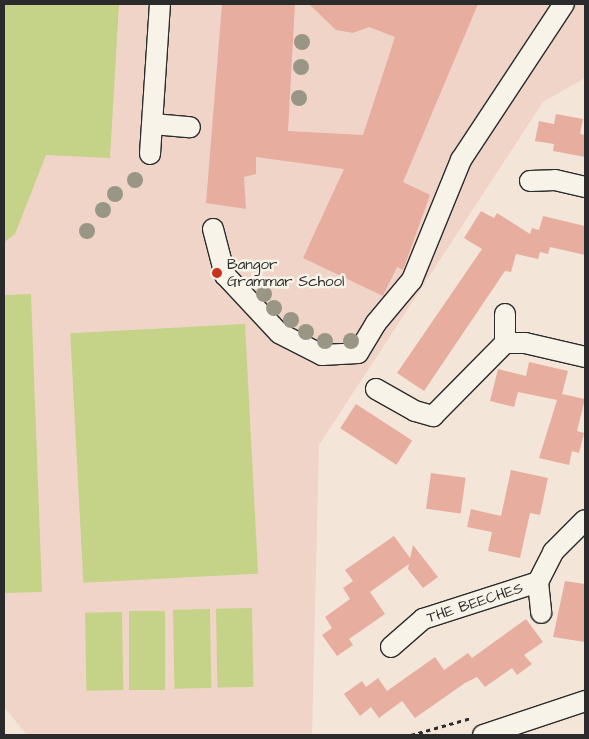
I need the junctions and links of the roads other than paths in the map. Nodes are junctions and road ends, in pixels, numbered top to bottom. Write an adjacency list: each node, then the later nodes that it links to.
1 (160, 4): 3 (street)
2 (564, 4): 8 (street)
3 (153, 124): 4 (street); 5 (street)
4 (190, 127)
5 (150, 154)
6 (530, 181): 7 (street)
7 (585, 187)
8 (213, 229)
9 (505, 314): 10 (street)
10 (505, 344): 11 (street); 12 (street)
11 (585, 357)
12 (376, 388)
13 (584, 524): 14 (street, THE BEECHES)
14 (538, 582): 15 (street, THE BEECHES); 16 (street, THE BEECHES)
15 (541, 613)
16 (391, 647)
17 (585, 701): 18 (street)
18 (483, 735)

